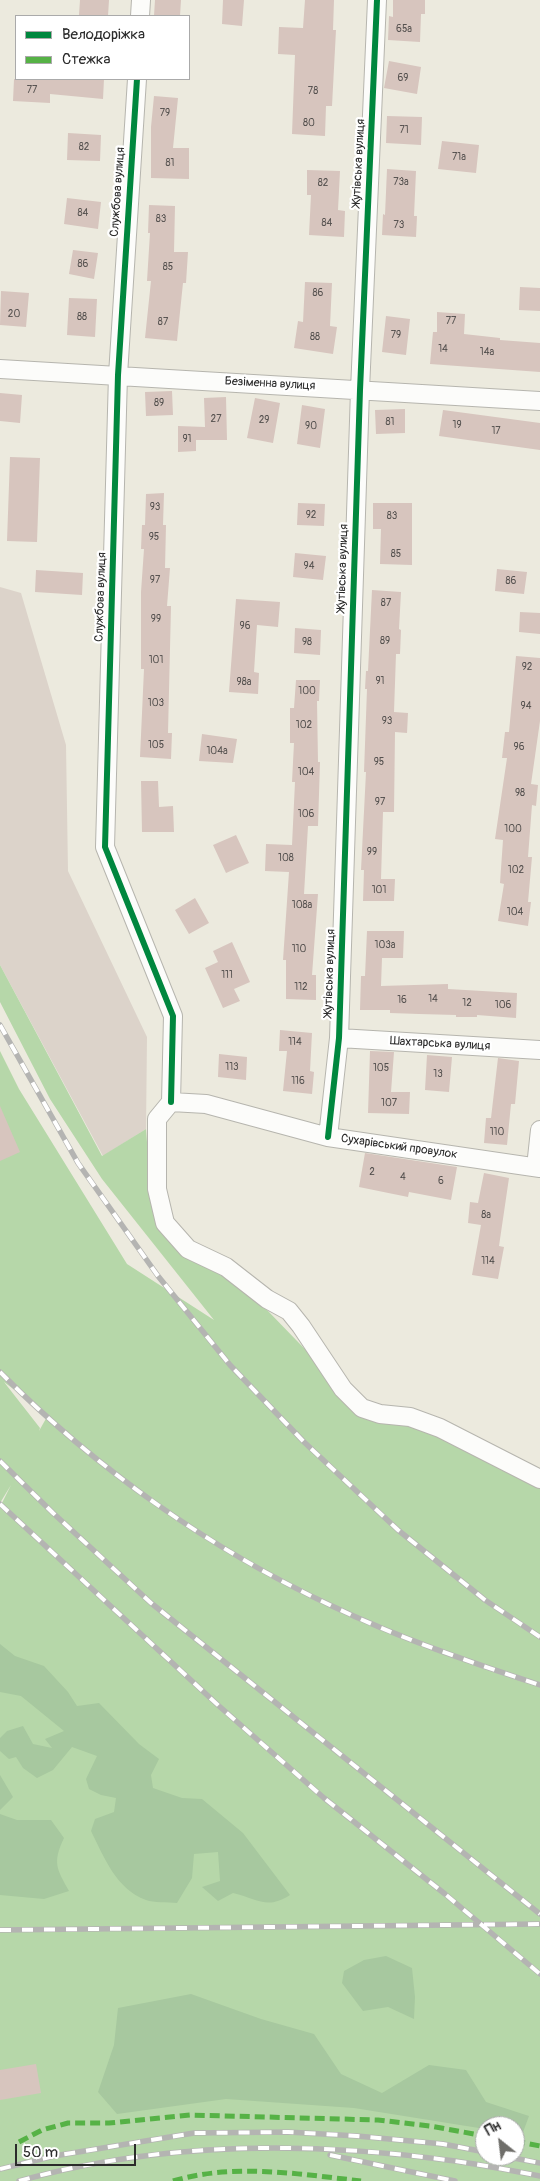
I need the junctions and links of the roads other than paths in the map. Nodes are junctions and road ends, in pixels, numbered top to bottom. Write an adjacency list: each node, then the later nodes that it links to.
1 (142, 0): 3 (street)
2 (377, 0): 7 (street, Жутівська вулиця)
3 (140, 15)
4 (137, 80): 6 (street, Службова вулиця)
5 (0, 369): 6 (street, Безіменна вулиця)
6 (118, 375): 7 (street, Безіменна вулиця); 11 (street, Службова вулиця)
7 (360, 390): 8 (street, Безіменна вулиця); 9 (street, Жутівська вулиця)
8 (540, 401)
9 (339, 1038): 10 (street, Шахтарська вулиця); 13 (street, Жутівська вулиця)
10 (540, 1050)
11 (171, 1102): 13 (street, Сухарівський провулок); 15 (street)
12 (540, 1130): 14 (street)
13 (328, 1137): 14 (street, Сухарівський провулок)
14 (538, 1167)
15 (540, 1479)

